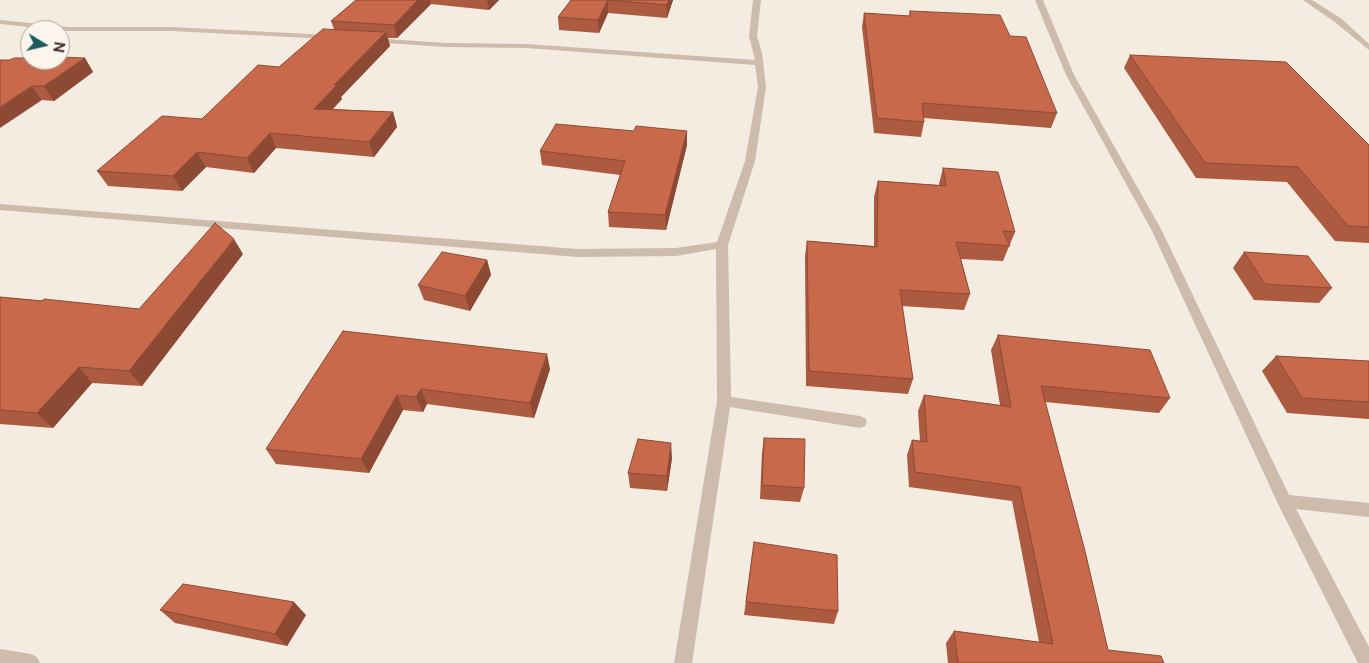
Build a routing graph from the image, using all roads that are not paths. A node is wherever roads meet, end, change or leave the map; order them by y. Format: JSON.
{"nodes":[{"id":1,"x":757,"y":0,"type":"edge"},
{"id":2,"x":1039,"y":0,"type":"edge"},
{"id":3,"x":1307,"y":0,"type":"edge"},
{"id":4,"x":0,"y":22,"type":"edge"},
{"id":5,"x":340,"y":38,"type":"edge"},
{"id":6,"x":358,"y":39,"type":"edge"},
{"id":7,"x":1369,"y":48,"type":"edge"},
{"id":8,"x":759,"y":63,"type":"junction"},
{"id":9,"x":0,"y":207,"type":"edge"},
{"id":10,"x":722,"y":245,"type":"junction"},
{"id":11,"x":724,"y":400,"type":"junction"},
{"id":12,"x":860,"y":422,"type":"dead end"},
{"id":13,"x":1284,"y":501,"type":"junction"},
{"id":14,"x":1369,"y":510,"type":"edge"},
{"id":15,"x":1,"y":659,"type":"edge"},
{"id":16,"x":30,"y":663,"type":"edge"},
{"id":17,"x":683,"y":663,"type":"edge"},
{"id":18,"x":1368,"y":663,"type":"edge"}],
"edges":[{"from":1,"to":8,"type":"street"},
{"from":2,"to":13,"type":"street"},
{"from":3,"to":7,"type":"street"},
{"from":4,"to":5,"type":"street"},
{"from":6,"to":8,"type":"street"},
{"from":8,"to":10,"type":"street"},
{"from":9,"to":10,"type":"street"},
{"from":10,"to":11,"type":"street"},
{"from":11,"to":12,"type":"street"},
{"from":11,"to":17,"type":"street"},
{"from":13,"to":14,"type":"street"},
{"from":13,"to":18,"type":"street"},
{"from":15,"to":16,"type":"street"}]}
